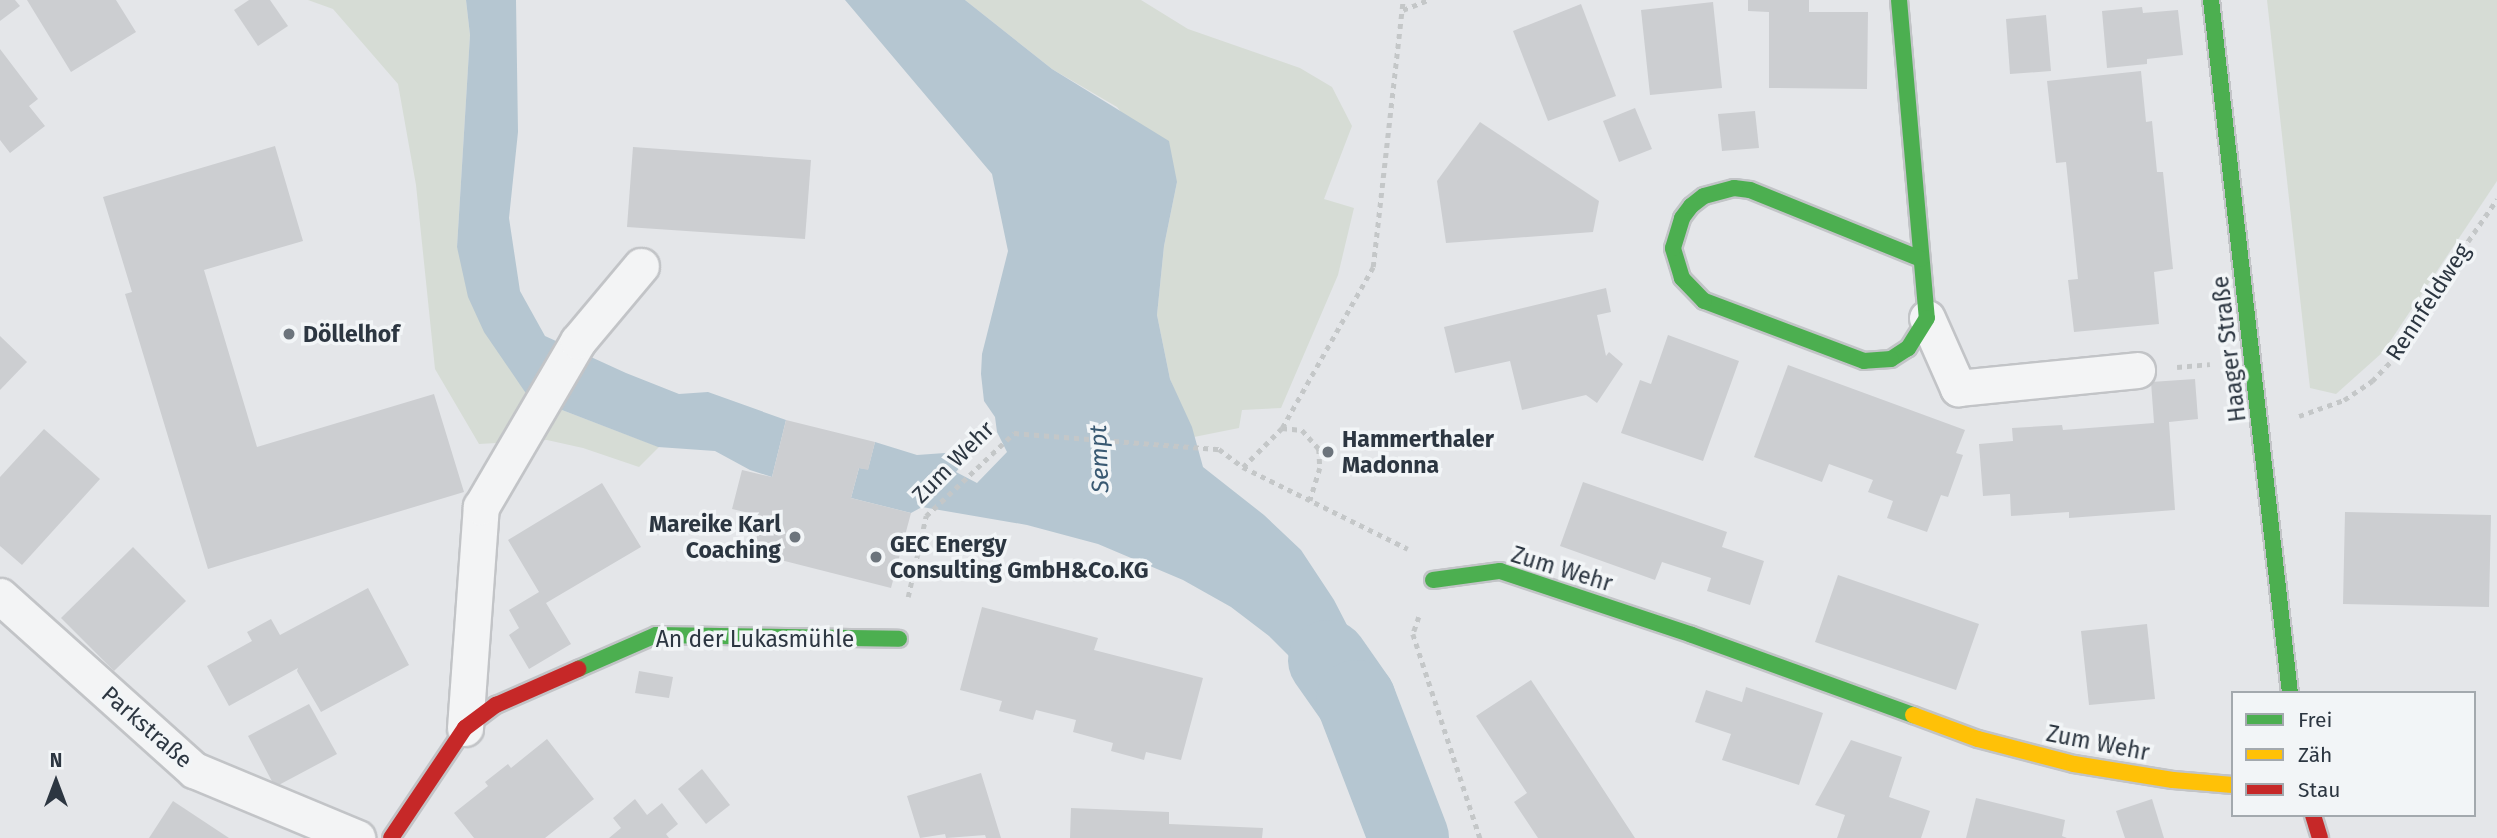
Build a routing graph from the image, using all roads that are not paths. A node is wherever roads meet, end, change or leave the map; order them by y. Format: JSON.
{"nodes":[{"id":1,"x":1899,"y":0,"type":"edge"},
{"id":2,"x":2211,"y":0,"type":"edge"},
{"id":3,"x":1921,"y":259,"type":"junction"},
{"id":4,"x":641,"y":266,"type":"dead end"},
{"id":5,"x":1927,"y":318,"type":"junction"},
{"id":6,"x":2137,"y":370,"type":"dead end"},
{"id":7,"x":1433,"y":580,"type":"road end"},
{"id":8,"x":0,"y":596,"type":"edge"},
{"id":9,"x":899,"y":639,"type":"road end"},
{"id":10,"x":2290,"y":691,"type":"edge"},
{"id":11,"x":465,"y":728,"type":"junction"},
{"id":12,"x":2231,"y":785,"type":"edge"},
{"id":13,"x":2314,"y":817,"type":"edge"},
{"id":14,"x":357,"y":838,"type":"edge"},
{"id":15,"x":391,"y":838,"type":"edge"},
{"id":16,"x":2320,"y":838,"type":"edge"}],
"edges":[{"from":1,"to":3,"type":"street"},
{"from":2,"to":10,"type":"street","name":"Haager Straße"},
{"from":3,"to":5,"type":"street"},
{"from":3,"to":5,"type":"street"},
{"from":4,"to":11,"type":"street","name":"An der Lukasmühle"},
{"from":5,"to":6,"type":"street"},
{"from":7,"to":12,"type":"street","name":"Zum Wehr"},
{"from":8,"to":14,"type":"street","name":"Parkstraße"},
{"from":9,"to":11,"type":"street","name":"An der Lukasmühle"},
{"from":11,"to":15,"type":"street","name":"An der Lukasmühle"},
{"from":13,"to":16,"type":"street"}]}
